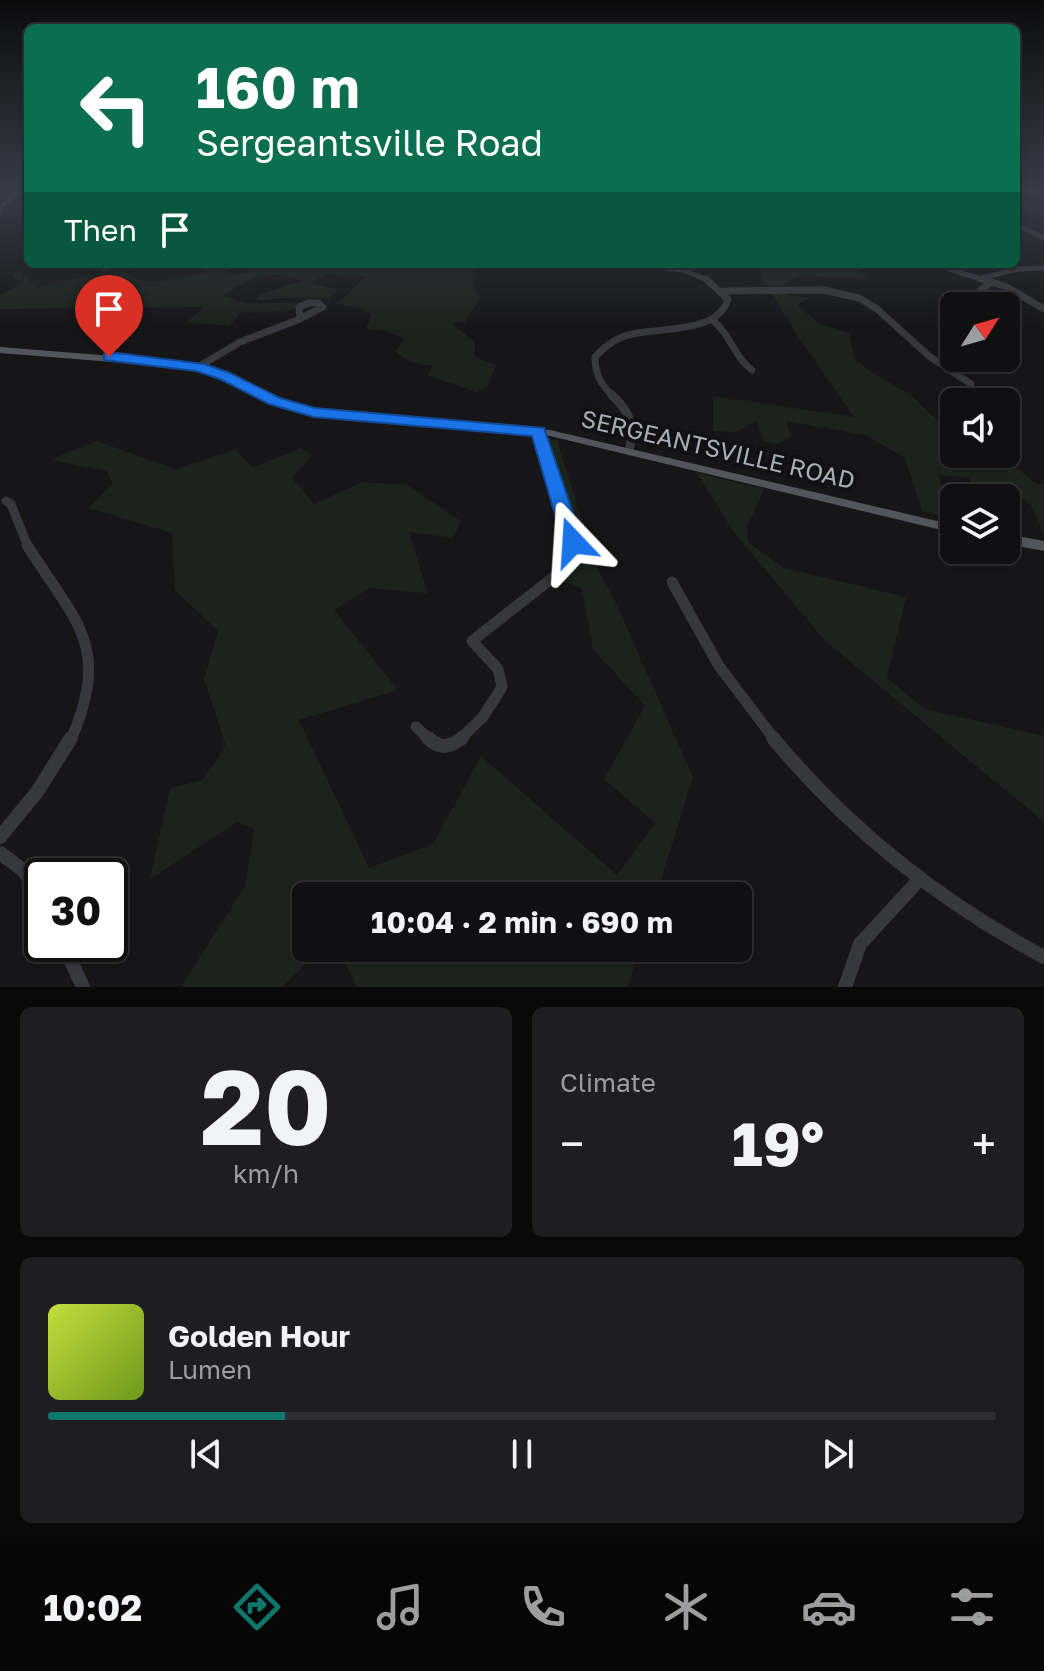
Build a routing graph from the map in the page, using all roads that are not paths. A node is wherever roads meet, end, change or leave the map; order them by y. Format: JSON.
{"nodes":[{"id":1,"x":109,"y":268,"type":"edge"},
{"id":2,"x":660,"y":268,"type":"edge"},
{"id":3,"x":947,"y":268,"type":"edge"},
{"id":4,"x":1044,"y":268,"type":"edge"},
{"id":5,"x":104,"y":269,"type":"dead end"},
{"id":6,"x":981,"y":278,"type":"junction"},
{"id":7,"x":992,"y":282,"type":"junction"},
{"id":8,"x":723,"y":291,"type":"junction"},
{"id":9,"x":978,"y":292,"type":"edge"},
{"id":10,"x":1044,"y":309,"type":"edge"},
{"id":11,"x":300,"y":319,"type":"dead end"},
{"id":12,"x":712,"y":320,"type":"junction"},
{"id":13,"x":0,"y":350,"type":"edge"},
{"id":14,"x":198,"y":367,"type":"junction"},
{"id":15,"x":752,"y":370,"type":"dead end"},
{"id":16,"x":971,"y":384,"type":"dead end"},
{"id":17,"x":539,"y":432,"type":"junction"},
{"id":18,"x":629,"y":451,"type":"junction"},
{"id":19,"x":6,"y":501,"type":"dead end"},
{"id":20,"x":940,"y":526,"type":"edge"},
{"id":21,"x":1020,"y":542,"type":"edge"},
{"id":22,"x":1044,"y":546,"type":"edge"},
{"id":23,"x":672,"y":582,"type":"dead end"},
{"id":24,"x":416,"y":727,"type":"dead end"},
{"id":25,"x":0,"y":837,"type":"edge"},
{"id":26,"x":0,"y":853,"type":"edge"},
{"id":27,"x":24,"y":871,"type":"edge"},
{"id":28,"x":917,"y":882,"type":"junction"},
{"id":29,"x":1044,"y":957,"type":"edge"},
{"id":30,"x":71,"y":962,"type":"edge"},
{"id":31,"x":83,"y":987,"type":"edge"},
{"id":32,"x":845,"y":987,"type":"edge"}],
"edges":[{"from":1,"to":5,"type":"street"},
{"from":2,"to":8,"type":"street"},
{"from":3,"to":6,"type":"street"},
{"from":4,"to":6,"type":"street"},
{"from":6,"to":7,"type":"street"},
{"from":7,"to":9,"type":"street"},
{"from":7,"to":10,"type":"street"},
{"from":8,"to":12,"type":"street"},
{"from":8,"to":16,"type":"street"},
{"from":11,"to":14,"type":"street"},
{"from":12,"to":15,"type":"street"},
{"from":12,"to":18,"type":"street"},
{"from":13,"to":14,"type":"main road","name":"SERGEANTSVILLE ROAD"},
{"from":14,"to":17,"type":"main road","name":"SERGEANTSVILLE ROAD"},
{"from":17,"to":18,"type":"main road","name":"SERGEANTSVILLE ROAD"},
{"from":17,"to":24,"type":"street"},
{"from":18,"to":20,"type":"main road","name":"SERGEANTSVILLE ROAD"},
{"from":19,"to":25,"type":"street"},
{"from":21,"to":22,"type":"main road"},
{"from":23,"to":28,"type":"street"},
{"from":26,"to":27,"type":"street"},
{"from":28,"to":29,"type":"street"},
{"from":28,"to":32,"type":"street"},
{"from":30,"to":31,"type":"street"}]}
